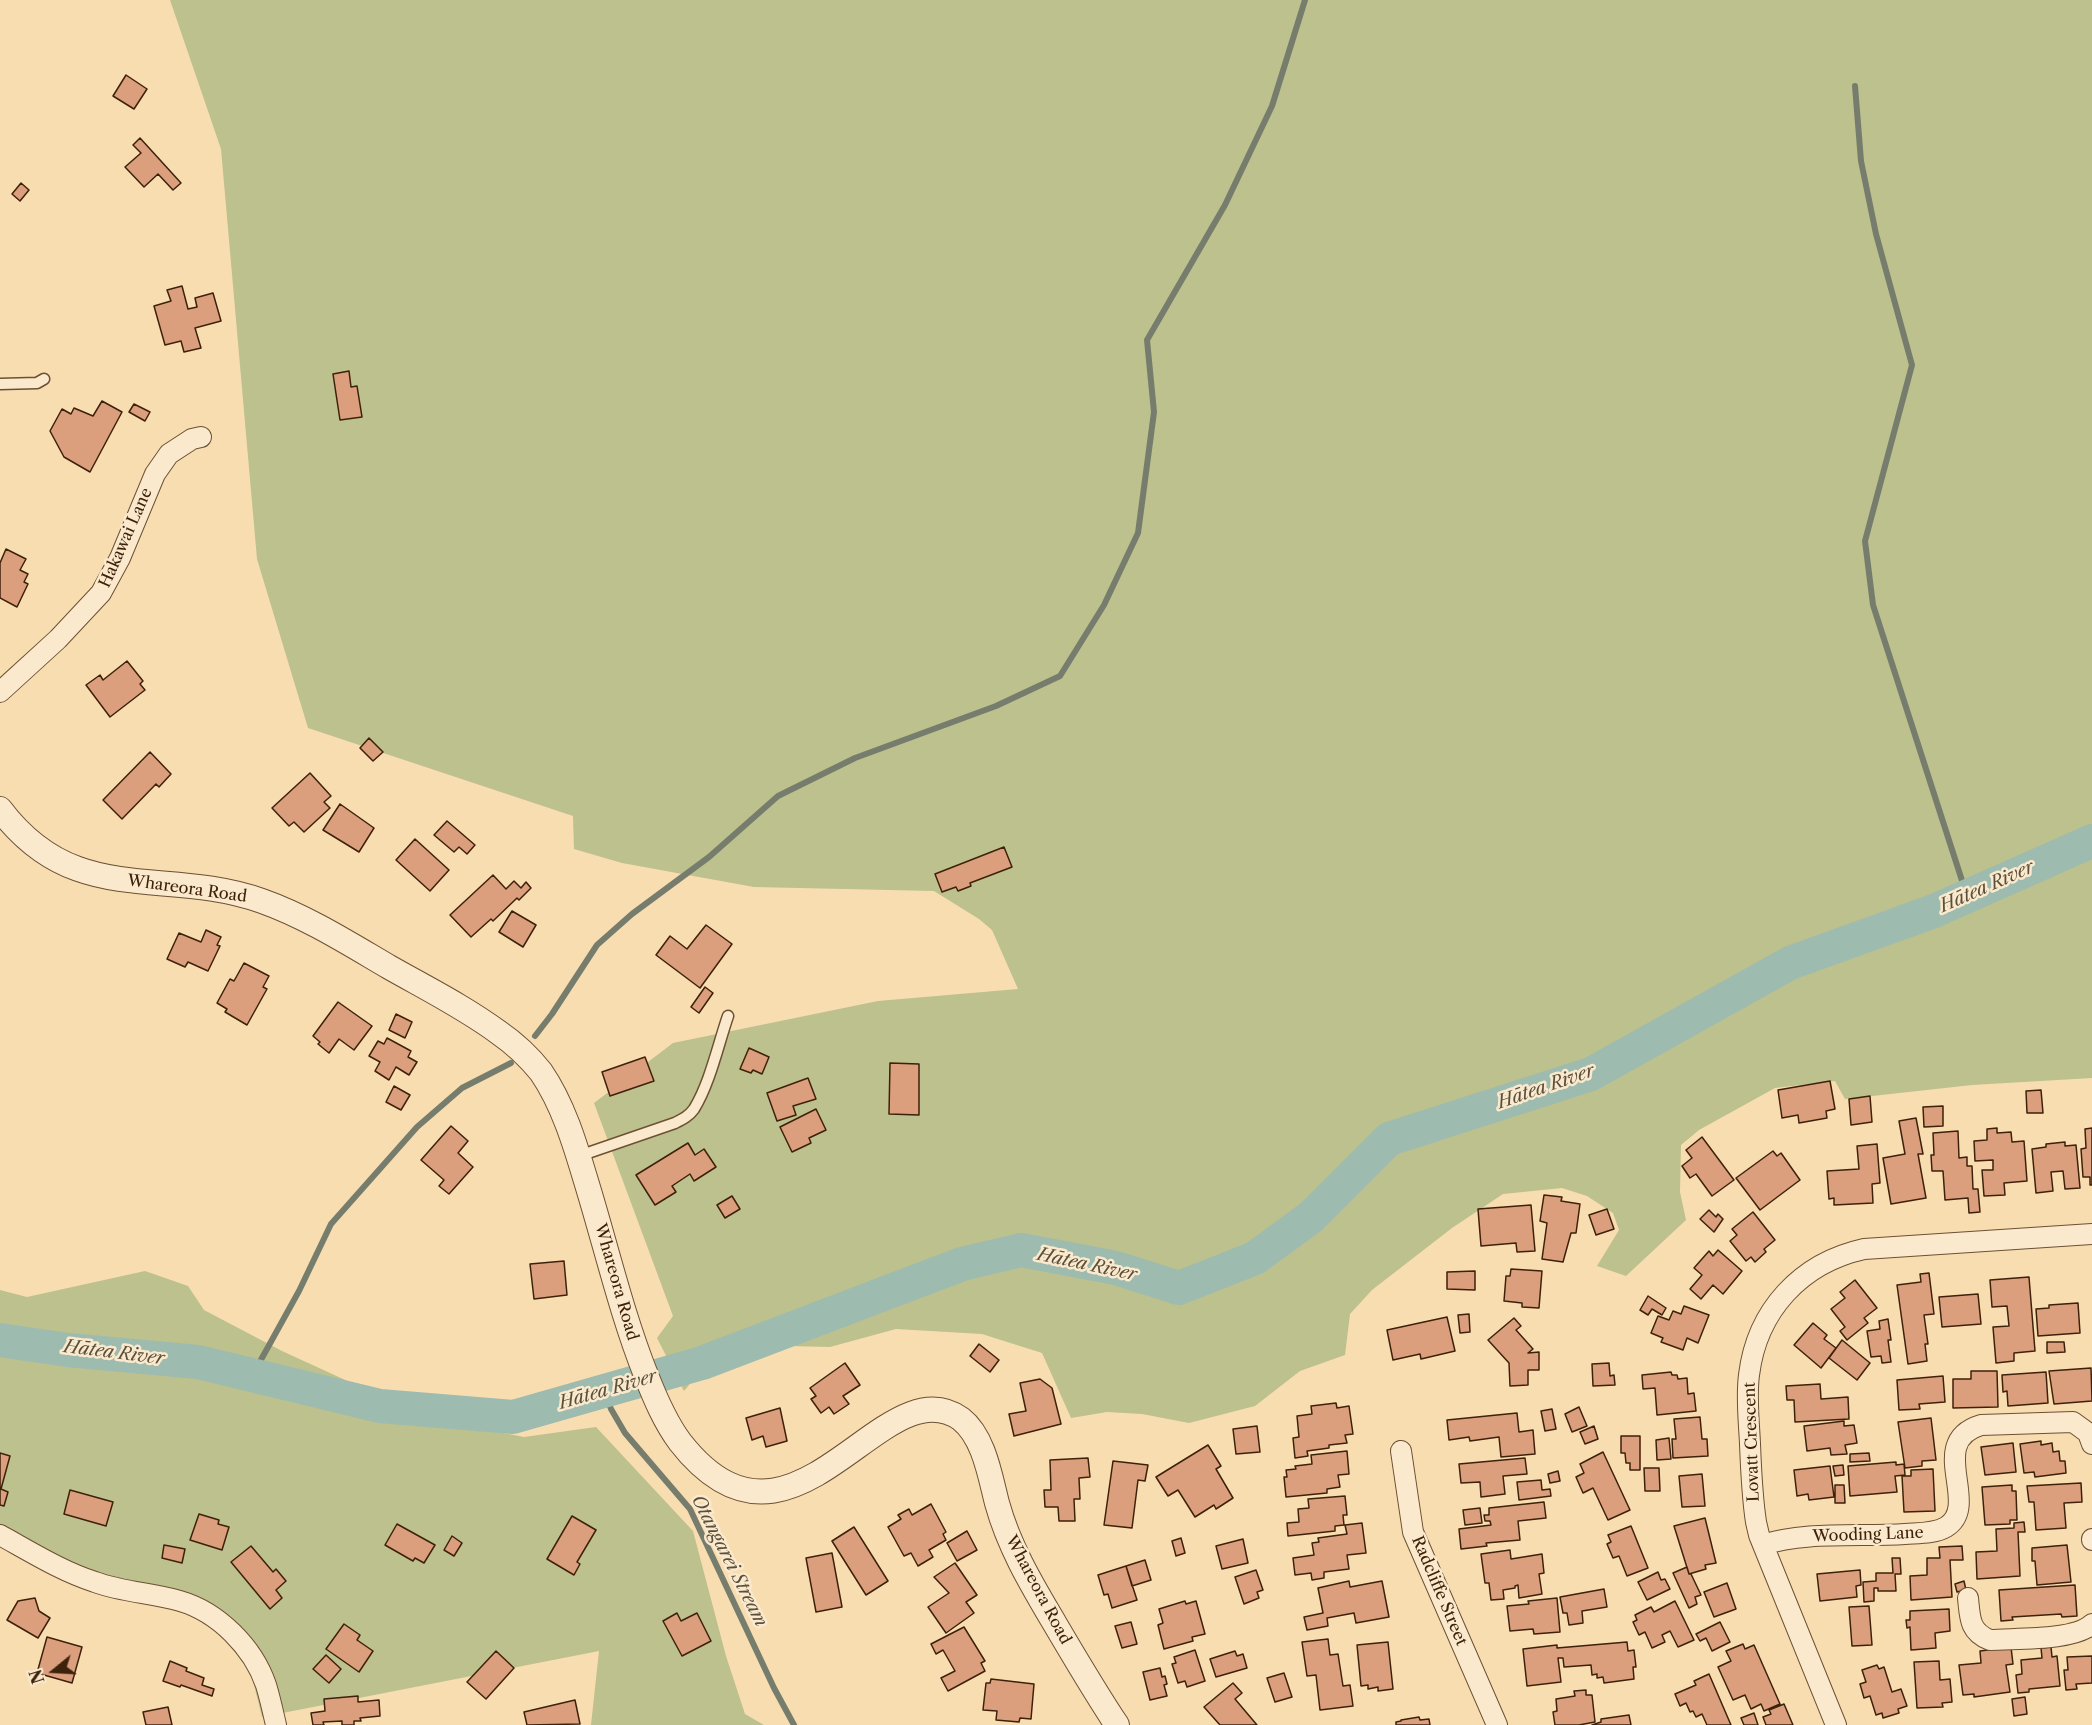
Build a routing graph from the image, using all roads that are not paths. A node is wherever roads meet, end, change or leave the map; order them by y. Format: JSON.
{"nodes":[{"id":1,"x":44,"y":379,"type":"dead end"},
{"id":2,"x":0,"y":384,"type":"edge"},
{"id":3,"x":201,"y":437,"type":"dead end"},
{"id":4,"x":0,"y":692,"type":"edge"},
{"id":5,"x":0,"y":809,"type":"edge"},
{"id":6,"x":728,"y":1016,"type":"dead end"},
{"id":7,"x":579,"y":1156,"type":"junction"},
{"id":8,"x":2092,"y":1234,"type":"edge"},
{"id":9,"x":2092,"y":1444,"type":"edge"},
{"id":10,"x":1401,"y":1451,"type":"dead end"},
{"id":11,"x":0,"y":1535,"type":"edge"},
{"id":12,"x":1763,"y":1545,"type":"junction"},
{"id":13,"x":1968,"y":1598,"type":"dead end"},
{"id":14,"x":2092,"y":1624,"type":"edge"},
{"id":15,"x":276,"y":1725,"type":"edge"},
{"id":16,"x":1117,"y":1725,"type":"edge"},
{"id":17,"x":1497,"y":1725,"type":"edge"},
{"id":18,"x":1836,"y":1725,"type":"edge"}],
"edges":[{"from":1,"to":2,"type":"lane"},
{"from":3,"to":4,"type":"street","name":"Hakawai Lane"},
{"from":5,"to":7,"type":"street","name":"Whareora Road"},
{"from":6,"to":7,"type":"lane"},
{"from":7,"to":16,"type":"street","name":"Whareora Road"},
{"from":8,"to":12,"type":"street","name":"Lovatt Crescent"},
{"from":9,"to":12,"type":"street","name":"Wooding Lane"},
{"from":10,"to":17,"type":"street","name":"Radcliffe Street"},
{"from":11,"to":15,"type":"street"},
{"from":12,"to":18,"type":"street","name":"Lovatt Crescent"},
{"from":13,"to":14,"type":"street"}]}
